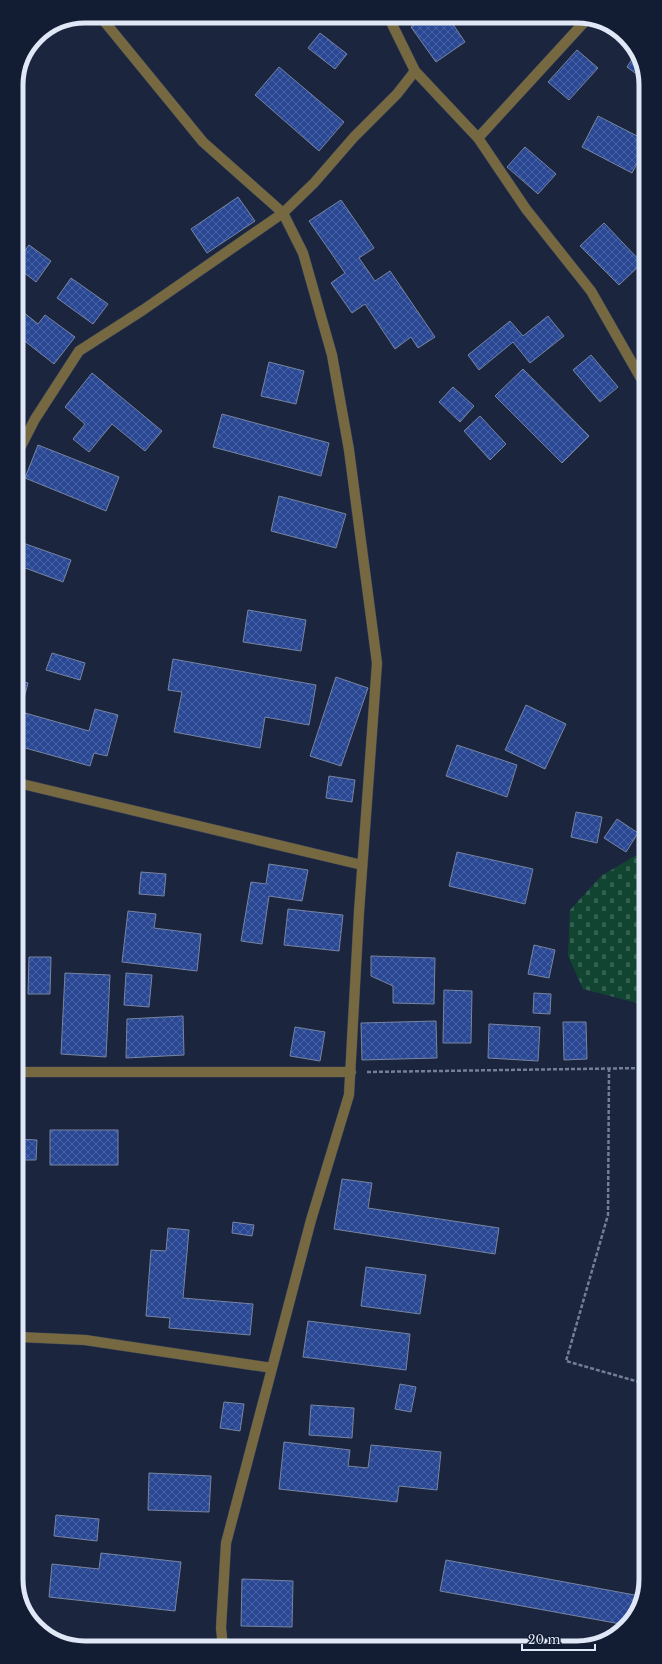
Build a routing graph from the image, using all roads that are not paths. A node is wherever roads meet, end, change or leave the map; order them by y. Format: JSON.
{"nodes":[{"id":1,"x":106,"y":23,"type":"edge"},
{"id":2,"x":392,"y":23,"type":"edge"},
{"id":3,"x":583,"y":23,"type":"edge"},
{"id":4,"x":415,"y":71,"type":"junction"},
{"id":5,"x":478,"y":138,"type":"junction"},
{"id":6,"x":283,"y":213,"type":"junction"},
{"id":7,"x":639,"y":375,"type":"edge"},
{"id":8,"x":23,"y":442,"type":"edge"},
{"id":9,"x":23,"y":784,"type":"edge"},
{"id":10,"x":362,"y":865,"type":"junction"},
{"id":11,"x":23,"y":1072,"type":"edge"},
{"id":12,"x":351,"y":1072,"type":"junction"},
{"id":13,"x":23,"y":1337,"type":"edge"},
{"id":14,"x":272,"y":1368,"type":"junction"},
{"id":15,"x":222,"y":1641,"type":"edge"}],
"edges":[{"from":1,"to":6,"type":"street"},
{"from":2,"to":4,"type":"street"},
{"from":3,"to":5,"type":"street"},
{"from":4,"to":5,"type":"street"},
{"from":4,"to":6,"type":"street"},
{"from":5,"to":7,"type":"street"},
{"from":6,"to":8,"type":"street"},
{"from":6,"to":10,"type":"street"},
{"from":9,"to":10,"type":"street"},
{"from":10,"to":12,"type":"street"},
{"from":11,"to":12,"type":"street"},
{"from":12,"to":14,"type":"street"},
{"from":13,"to":14,"type":"street"},
{"from":14,"to":15,"type":"street"}]}
